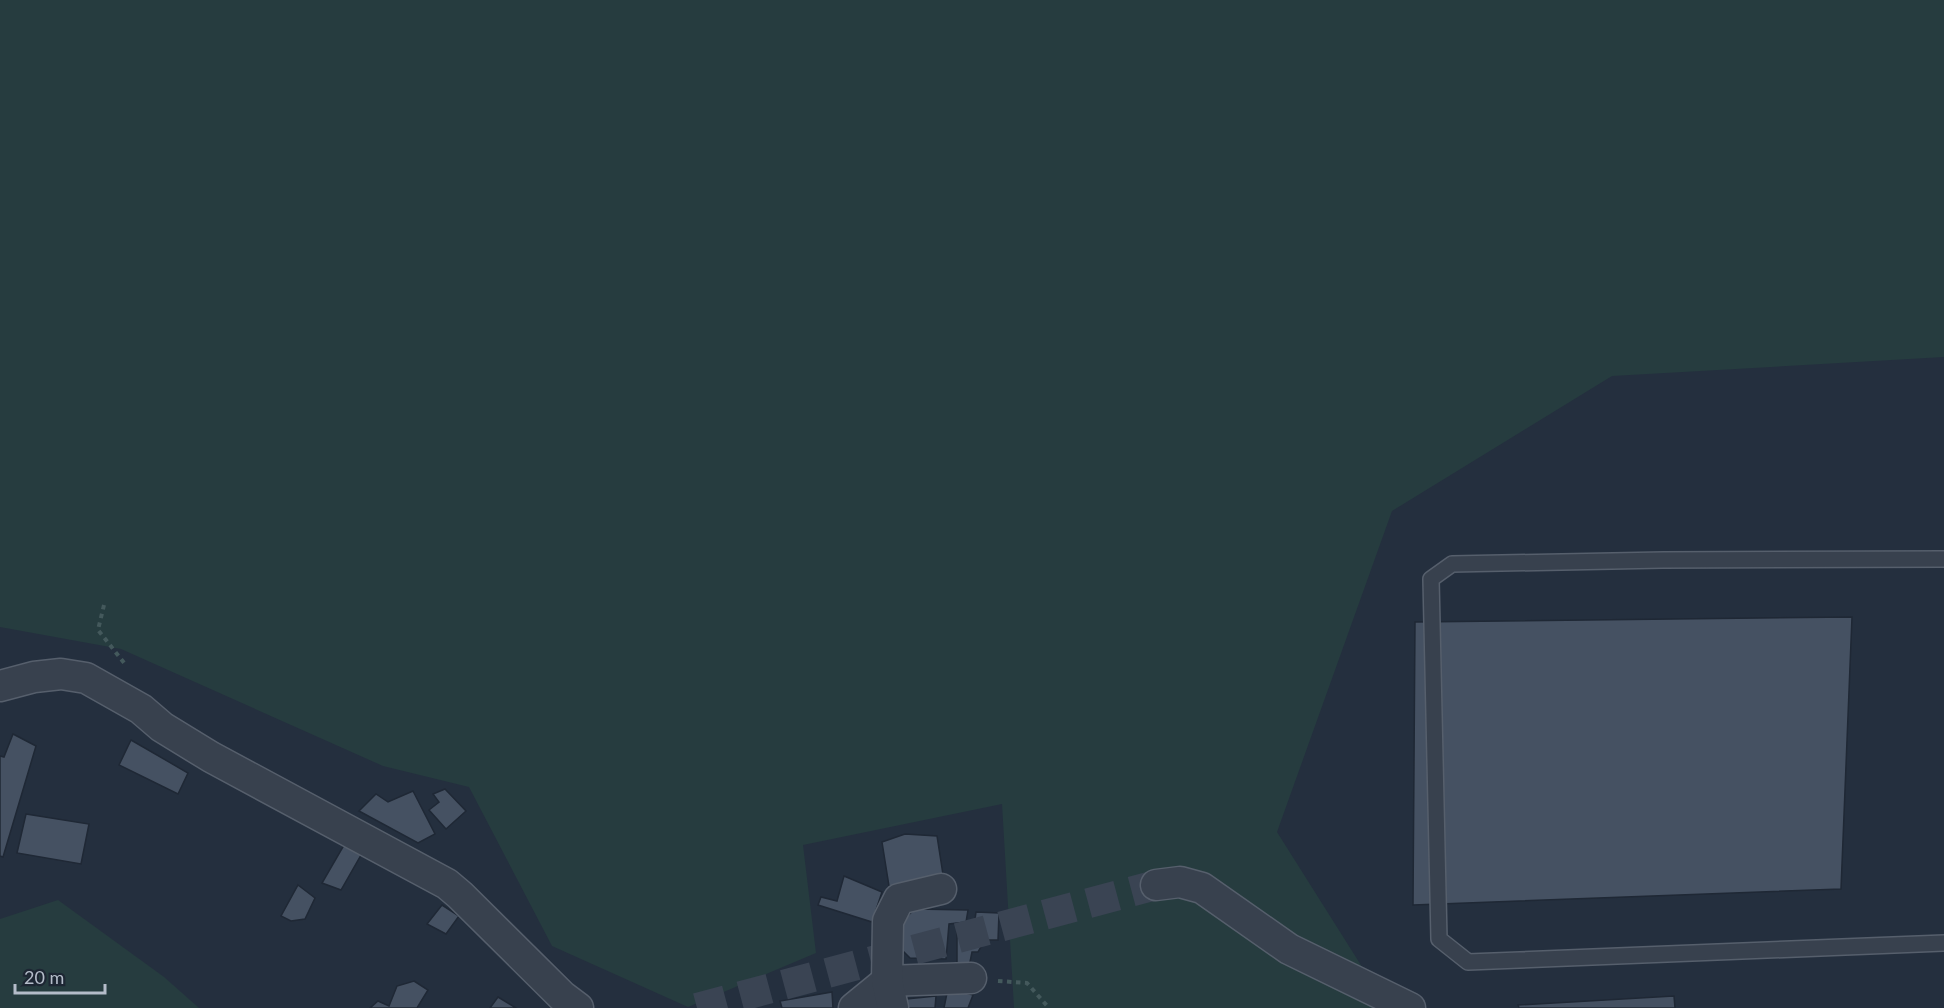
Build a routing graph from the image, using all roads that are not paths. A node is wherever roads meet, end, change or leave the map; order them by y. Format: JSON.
{"nodes":[{"id":1,"x":1944,"y":559,"type":"edge"},
{"id":2,"x":0,"y":686,"type":"edge"},
{"id":3,"x":1156,"y":885,"type":"tunnel mouth"},
{"id":4,"x":941,"y":890,"type":"dead end"},
{"id":5,"x":1944,"y":943,"type":"edge"},
{"id":6,"x":971,"y":978,"type":"road end"},
{"id":7,"x":890,"y":995,"type":"edge"},
{"id":8,"x":564,"y":1004,"type":"edge"},
{"id":9,"x":854,"y":1008,"type":"edge"},
{"id":10,"x":1410,"y":1008,"type":"edge"}],
"edges":[{"from":1,"to":5,"type":"lane"},
{"from":2,"to":8,"type":"street"},
{"from":3,"to":10,"type":"street"},
{"from":4,"to":7,"type":"street"},
{"from":6,"to":7,"type":"street"},
{"from":7,"to":9,"type":"street"}]}
